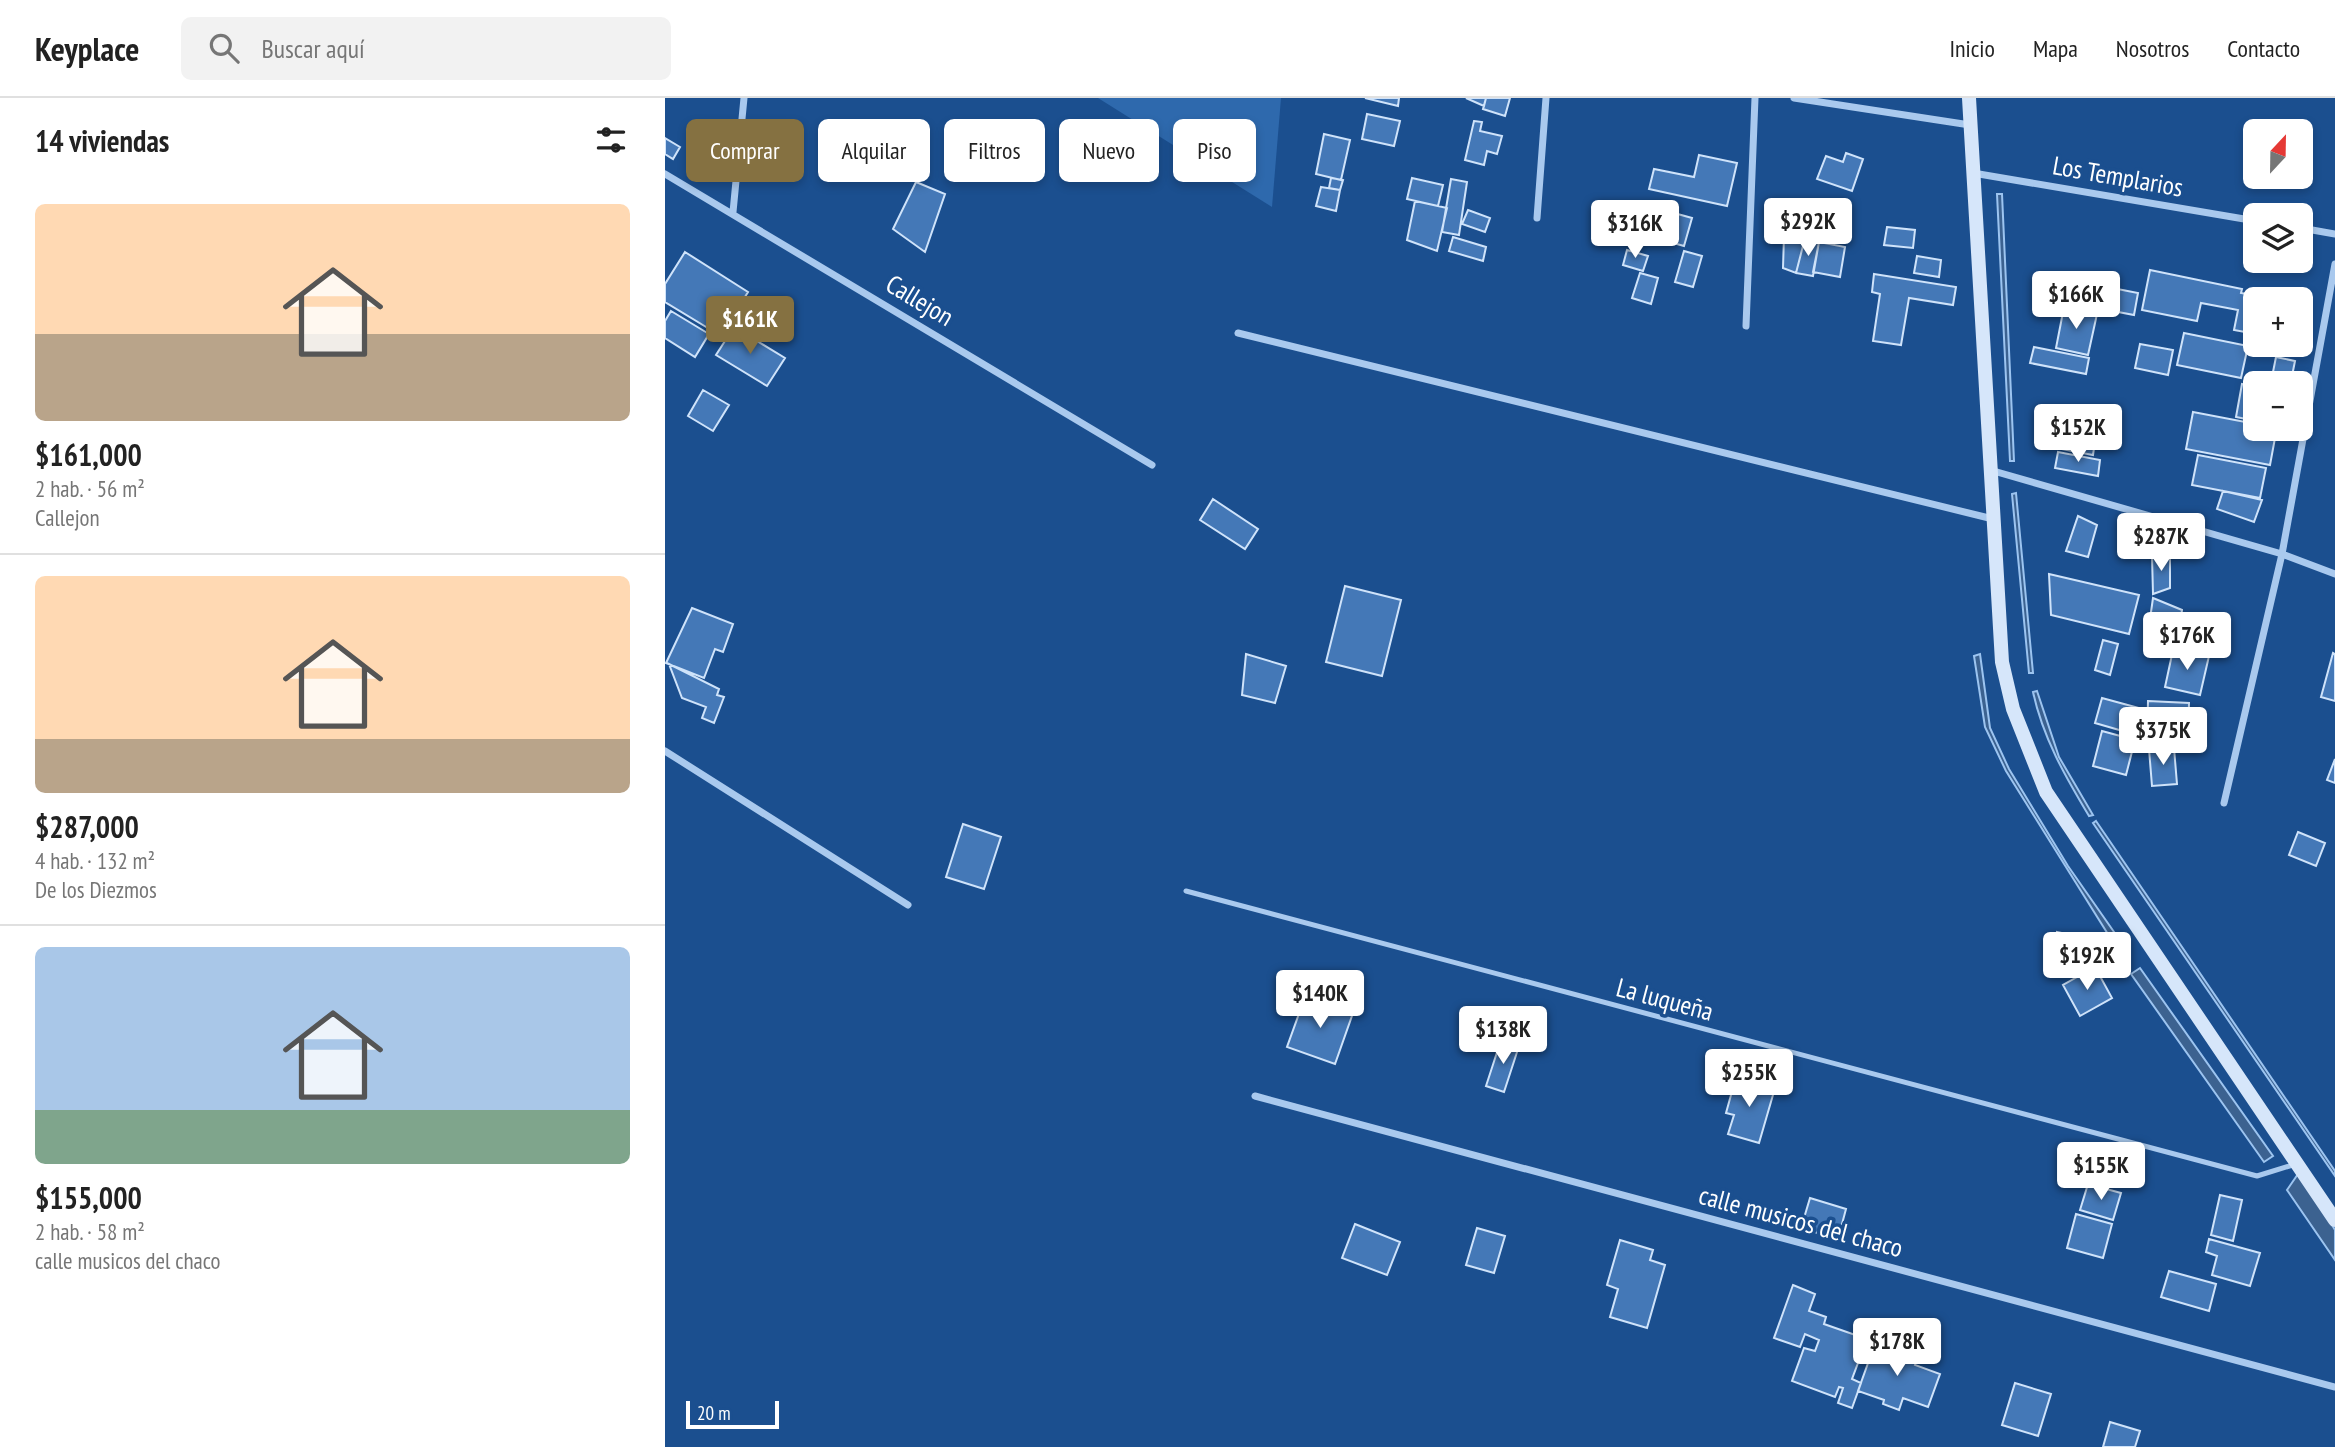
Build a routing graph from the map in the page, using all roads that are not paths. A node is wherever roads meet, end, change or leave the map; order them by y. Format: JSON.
{"nodes":[{"id":1,"x":744,"y":98,"type":"edge"},
{"id":2,"x":1546,"y":98,"type":"edge"},
{"id":3,"x":1755,"y":98,"type":"edge"},
{"id":4,"x":1794,"y":98,"type":"edge"},
{"id":5,"x":1969,"y":98,"type":"edge"},
{"id":6,"x":1971,"y":125,"type":"junction"},
{"id":7,"x":1973,"y":173,"type":"junction"},
{"id":8,"x":666,"y":177,"type":"edge"},
{"id":9,"x":733,"y":212,"type":"junction"},
{"id":10,"x":1537,"y":218,"type":"dead end"},
{"id":11,"x":2243,"y":219,"type":"edge"},
{"id":12,"x":2313,"y":231,"type":"edge"},
{"id":13,"x":2335,"y":234,"type":"edge"},
{"id":14,"x":2335,"y":264,"type":"edge"},
{"id":15,"x":1746,"y":326,"type":"dead end"},
{"id":16,"x":1238,"y":333,"type":"dead end"},
{"id":17,"x":1151,"y":465,"type":"dead end"},
{"id":18,"x":1989,"y":470,"type":"junction"},
{"id":19,"x":1993,"y":519,"type":"junction"},
{"id":20,"x":2282,"y":554,"type":"junction"},
{"id":21,"x":2335,"y":575,"type":"edge"},
{"id":22,"x":665,"y":751,"type":"edge"},
{"id":23,"x":2224,"y":803,"type":"dead end"},
{"id":24,"x":1186,"y":891,"type":"dead end"},
{"id":25,"x":908,"y":905,"type":"dead end"},
{"id":26,"x":1255,"y":1096,"type":"dead end"},
{"id":27,"x":2296,"y":1164,"type":"junction"},
{"id":28,"x":2335,"y":1220,"type":"edge"},
{"id":29,"x":2335,"y":1387,"type":"edge"}],
"edges":[{"from":1,"to":9,"type":"street"},
{"from":2,"to":10,"type":"street"},
{"from":3,"to":15,"type":"street"},
{"from":4,"to":6,"type":"street"},
{"from":5,"to":6,"type":"street"},
{"from":6,"to":7,"type":"street"},
{"from":7,"to":11,"type":"street","name":"Los Templarios"},
{"from":7,"to":18,"type":"street"},
{"from":8,"to":9,"type":"street","name":"Callejon"},
{"from":9,"to":17,"type":"street","name":"Callejon"},
{"from":12,"to":13,"type":"street"},
{"from":14,"to":20,"type":"street"},
{"from":16,"to":19,"type":"street"},
{"from":18,"to":19,"type":"street"},
{"from":18,"to":20,"type":"street"},
{"from":19,"to":27,"type":"street"},
{"from":20,"to":21,"type":"street"},
{"from":20,"to":23,"type":"street"},
{"from":22,"to":25,"type":"street"},
{"from":24,"to":27,"type":"lane","name":"La luqueña"},
{"from":26,"to":29,"type":"street","name":"calle musicos del chaco"},
{"from":27,"to":28,"type":"street"}]}
